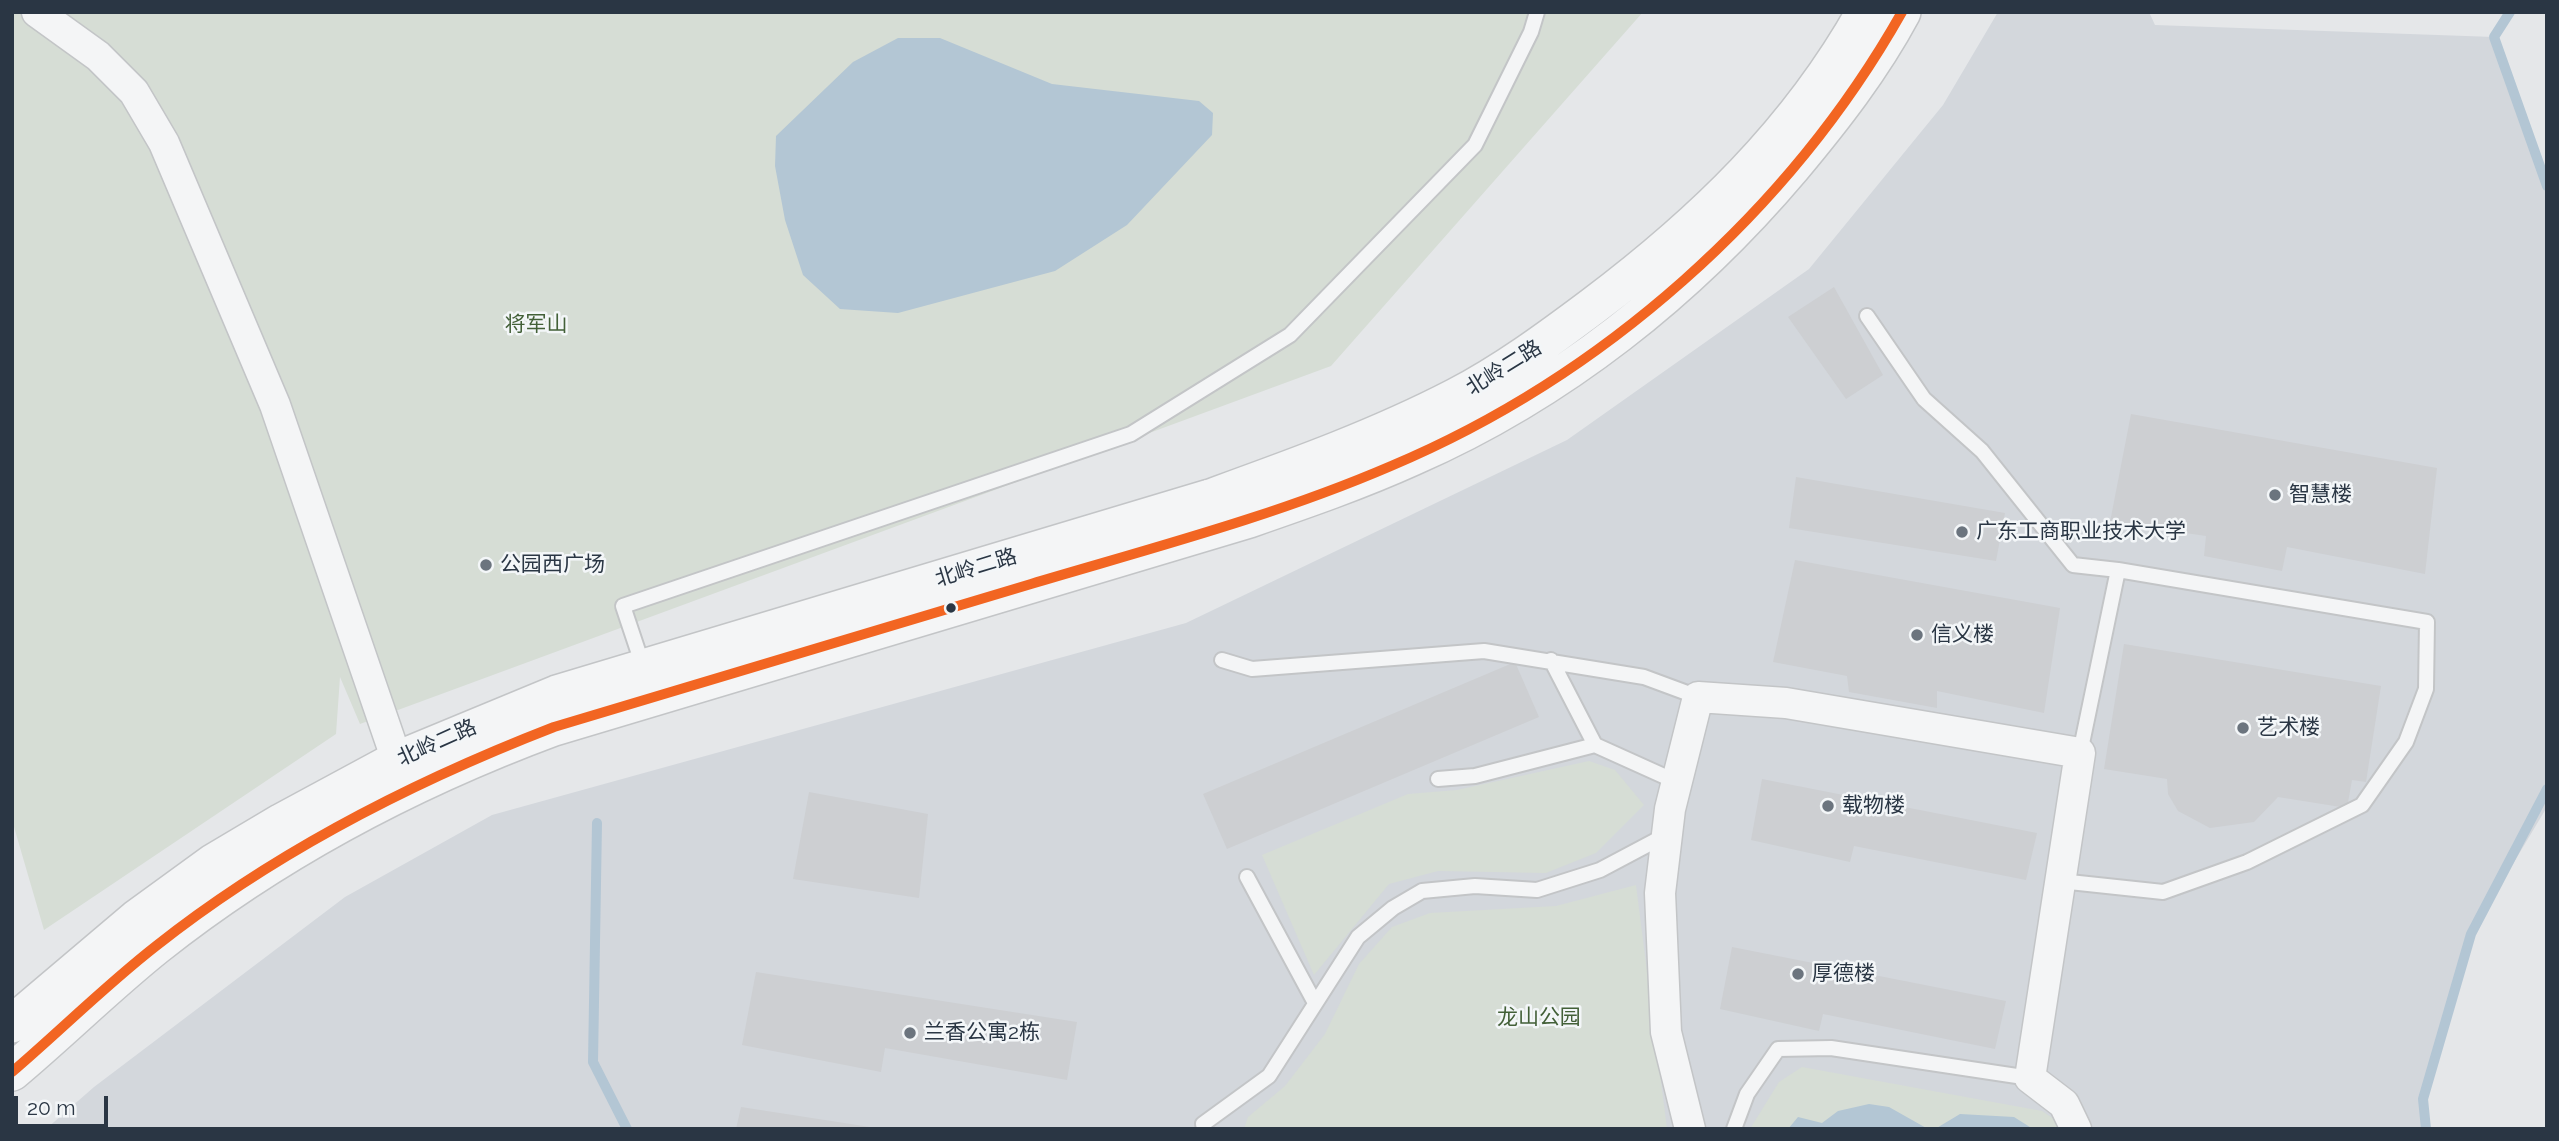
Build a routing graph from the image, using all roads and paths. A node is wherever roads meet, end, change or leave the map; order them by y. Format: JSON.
{"nodes":[{"id":1,"x":37,"y":12,"type":"edge"},
{"id":2,"x":1536,"y":12,"type":"edge"},
{"id":3,"x":1865,"y":12,"type":"edge"},
{"id":4,"x":1902,"y":12,"type":"edge"},
{"id":5,"x":1867,"y":316,"type":"dead end"},
{"id":6,"x":2118,"y":570,"type":"junction"},
{"id":7,"x":1222,"y":660,"type":"dead end"},
{"id":8,"x":1550,"y":660,"type":"junction"},
{"id":9,"x":648,"y":682,"type":"junction"},
{"id":10,"x":1698,"y":697,"type":"junction"},
{"id":11,"x":1595,"y":745,"type":"junction"},
{"id":12,"x":2080,"y":753,"type":"junction"},
{"id":13,"x":401,"y":774,"type":"junction"},
{"id":14,"x":1438,"y":779,"type":"dead end"},
{"id":15,"x":1676,"y":782,"type":"junction"},
{"id":16,"x":1667,"y":834,"type":"junction"},
{"id":17,"x":1247,"y":877,"type":"dead end"},
{"id":18,"x":2060,"y":881,"type":"junction"},
{"id":19,"x":1315,"y":1003,"type":"junction"},
{"id":20,"x":12,"y":1024,"type":"edge"},
{"id":21,"x":12,"y":1072,"type":"edge"},
{"id":22,"x":2030,"y":1078,"type":"junction"},
{"id":23,"x":1204,"y":1129,"type":"edge"},
{"id":24,"x":1690,"y":1129,"type":"edge"},
{"id":25,"x":1734,"y":1129,"type":"edge"},
{"id":26,"x":2076,"y":1129,"type":"edge"}],
"edges":[{"from":1,"to":13,"type":"street"},
{"from":2,"to":9,"type":"lane"},
{"from":3,"to":9,"type":"street","name":"北岭二路"},
{"from":4,"to":9,"type":"street","name":"北岭二路"},
{"from":5,"to":6,"type":"lane"},
{"from":6,"to":12,"type":"lane"},
{"from":6,"to":18,"type":"lane"},
{"from":7,"to":8,"type":"lane"},
{"from":8,"to":10,"type":"lane"},
{"from":8,"to":11,"type":"lane"},
{"from":9,"to":13,"type":"street","name":"北岭二路"},
{"from":10,"to":12,"type":"street"},
{"from":10,"to":15,"type":"street"},
{"from":11,"to":14,"type":"lane"},
{"from":11,"to":15,"type":"lane"},
{"from":12,"to":18,"type":"street"},
{"from":13,"to":20,"type":"street","name":"北岭二路"},
{"from":13,"to":21,"type":"street","name":"北岭二路"},
{"from":15,"to":16,"type":"street"},
{"from":16,"to":19,"type":"lane"},
{"from":16,"to":24,"type":"street"},
{"from":17,"to":19,"type":"lane"},
{"from":18,"to":22,"type":"street"},
{"from":19,"to":23,"type":"lane"},
{"from":22,"to":25,"type":"lane"},
{"from":22,"to":26,"type":"street"}]}
